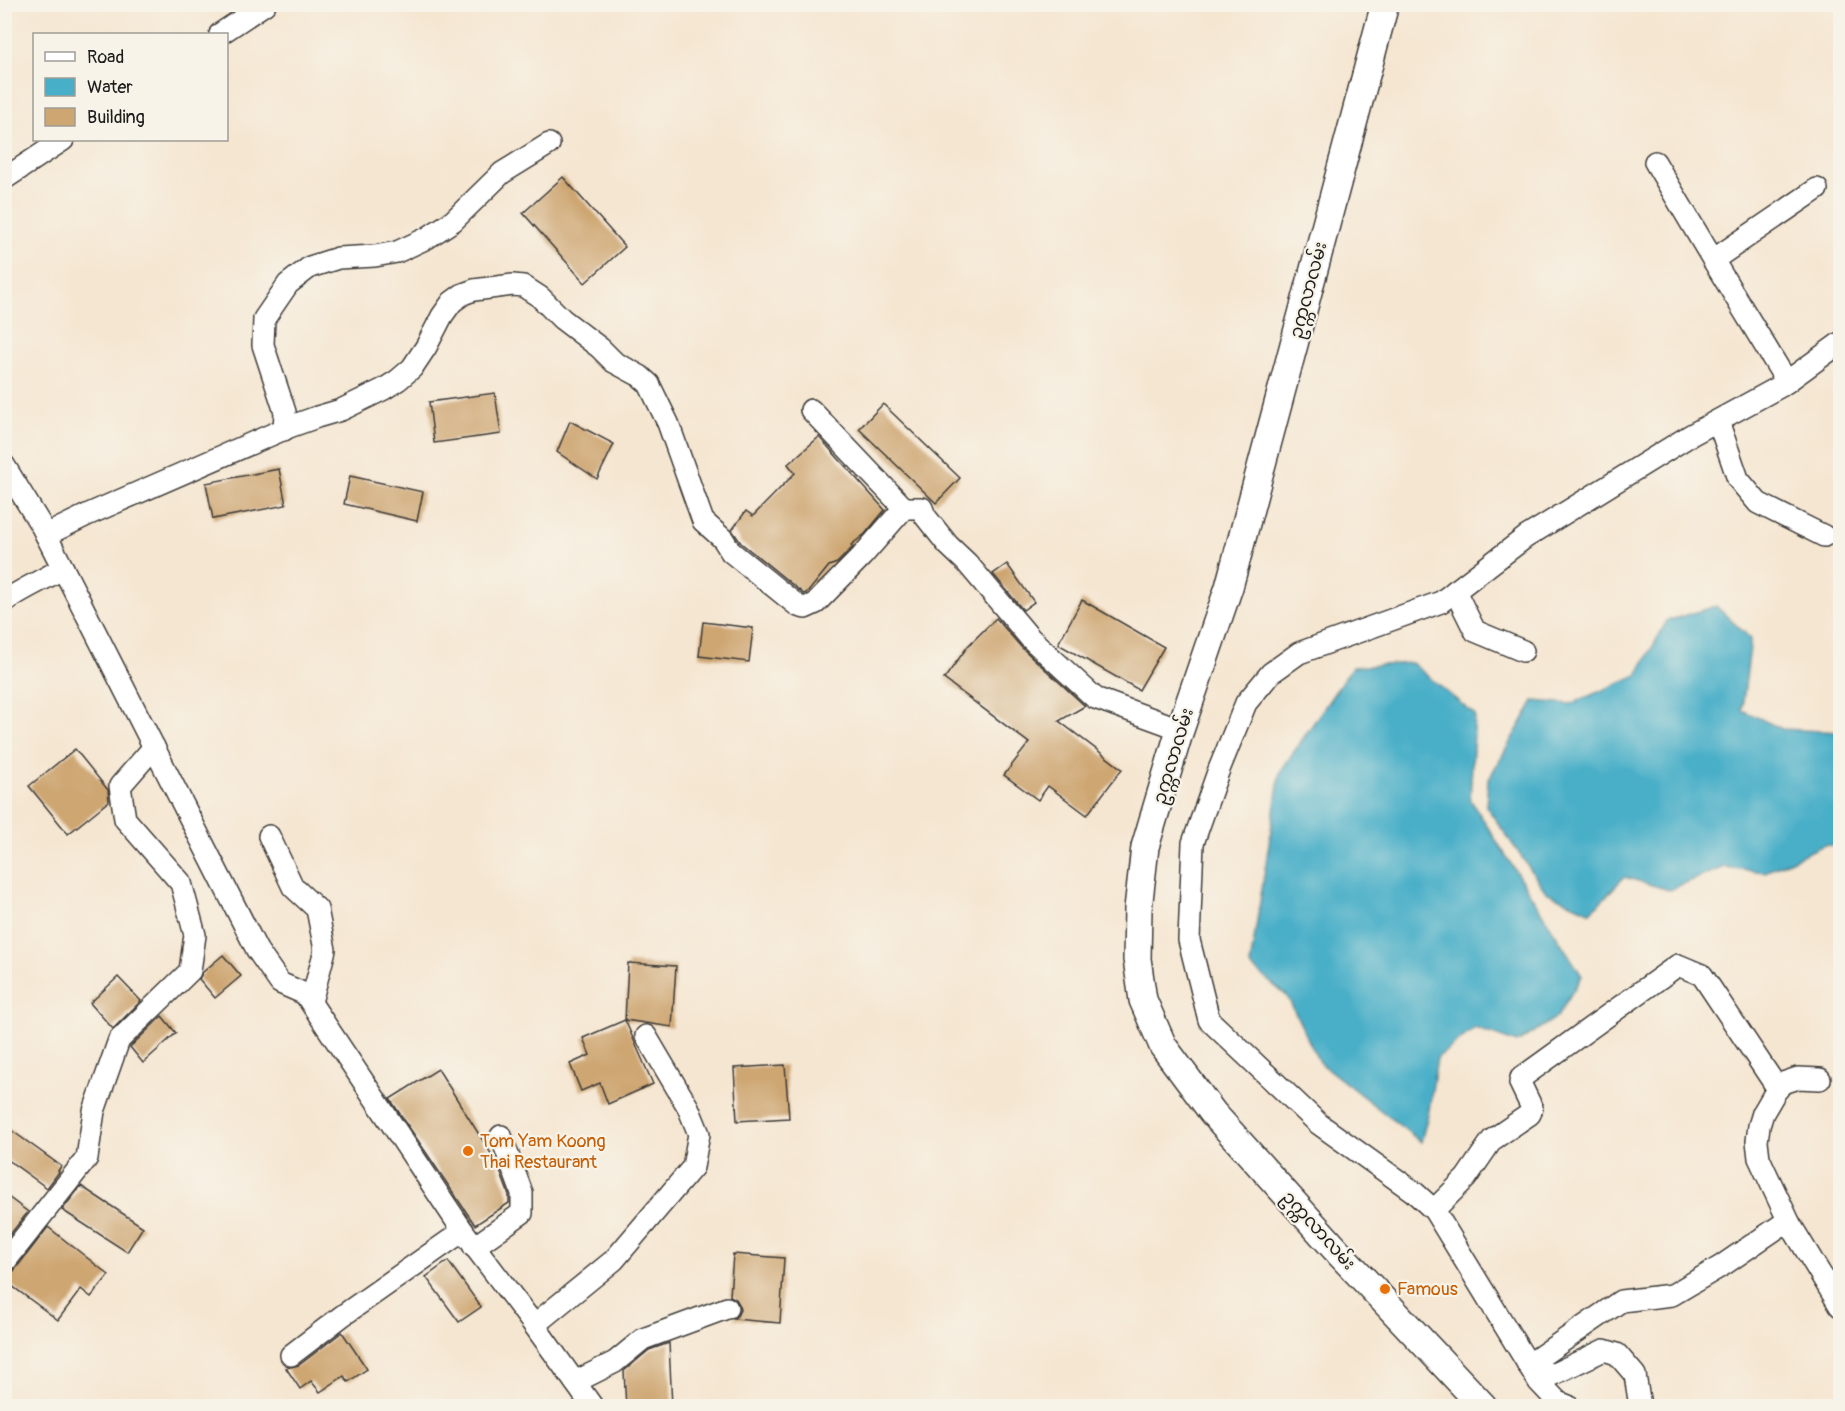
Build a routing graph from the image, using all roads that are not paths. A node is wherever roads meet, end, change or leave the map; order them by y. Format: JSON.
{"nodes":[{"id":1,"x":265,"y":4,"type":"edge"},
{"id":2,"x":1385,"y":4,"type":"edge"},
{"id":3,"x":222,"y":33,"type":"edge"},
{"id":4,"x":61,"y":141,"type":"edge"},
{"id":5,"x":549,"y":144,"type":"dead end"},
{"id":6,"x":1655,"y":162,"type":"dead end"},
{"id":7,"x":4,"y":179,"type":"edge"},
{"id":8,"x":1817,"y":189,"type":"dead end"},
{"id":9,"x":1713,"y":260,"type":"junction"},
{"id":10,"x":1840,"y":343,"type":"edge"},
{"id":11,"x":1787,"y":382,"type":"junction"},
{"id":12,"x":811,"y":410,"type":"dead end"},
{"id":13,"x":1718,"y":421,"type":"junction"},
{"id":14,"x":284,"y":430,"type":"junction"},
{"id":15,"x":5,"y":466,"type":"edge"},
{"id":16,"x":904,"y":508,"type":"junction"},
{"id":17,"x":46,"y":535,"type":"junction"},
{"id":18,"x":1824,"y":536,"type":"dead end"},
{"id":19,"x":63,"y":568,"type":"junction"},
{"id":20,"x":1455,"y":591,"type":"junction"},
{"id":21,"x":4,"y":602,"type":"edge"},
{"id":22,"x":1523,"y":651,"type":"dead end"},
{"id":23,"x":1180,"y":729,"type":"junction"},
{"id":24,"x":154,"y":747,"type":"junction"},
{"id":25,"x":269,"y":836,"type":"dead end"},
{"id":26,"x":311,"y":1002,"type":"junction"},
{"id":27,"x":646,"y":1036,"type":"dead end"},
{"id":28,"x":1820,"y":1078,"type":"dead end"},
{"id":29,"x":1778,"y":1089,"type":"junction"},
{"id":30,"x":501,"y":1136,"type":"dead end"},
{"id":31,"x":1434,"y":1210,"type":"junction"},
{"id":32,"x":1790,"y":1224,"type":"junction"},
{"id":33,"x":468,"y":1239,"type":"junction"},
{"id":34,"x":4,"y":1263,"type":"edge"},
{"id":35,"x":1838,"y":1296,"type":"edge"},
{"id":36,"x":727,"y":1308,"type":"dead end"},
{"id":37,"x":534,"y":1325,"type":"junction"},
{"id":38,"x":291,"y":1355,"type":"dead end"},
{"id":39,"x":1531,"y":1368,"type":"junction"},
{"id":40,"x":1554,"y":1374,"type":"junction"},
{"id":41,"x":575,"y":1382,"type":"junction"},
{"id":42,"x":1563,"y":1404,"type":"edge"},
{"id":43,"x":592,"y":1407,"type":"edge"},
{"id":44,"x":1483,"y":1407,"type":"edge"},
{"id":45,"x":1640,"y":1407,"type":"edge"}],
"edges":[{"from":1,"to":3,"type":"street"},
{"from":2,"to":23,"type":"main road","name":"ဥက္ကလာလမ်း"},
{"from":4,"to":7,"type":"street"},
{"from":5,"to":14,"type":"street"},
{"from":6,"to":9,"type":"street"},
{"from":8,"to":9,"type":"street"},
{"from":9,"to":11,"type":"street"},
{"from":10,"to":11,"type":"street"},
{"from":11,"to":13,"type":"street"},
{"from":12,"to":16,"type":"street"},
{"from":13,"to":18,"type":"street"},
{"from":13,"to":20,"type":"street"},
{"from":14,"to":16,"type":"street"},
{"from":14,"to":17,"type":"street"},
{"from":15,"to":17,"type":"street"},
{"from":16,"to":23,"type":"street"},
{"from":17,"to":19,"type":"street"},
{"from":19,"to":21,"type":"street"},
{"from":19,"to":24,"type":"street"},
{"from":20,"to":22,"type":"street"},
{"from":20,"to":31,"type":"street"},
{"from":23,"to":44,"type":"main road","name":"ဥက္ကလာလမ်း"},
{"from":24,"to":26,"type":"street"},
{"from":24,"to":34,"type":"street"},
{"from":25,"to":26,"type":"street"},
{"from":26,"to":33,"type":"street"},
{"from":27,"to":37,"type":"street"},
{"from":28,"to":29,"type":"street"},
{"from":29,"to":31,"type":"street"},
{"from":29,"to":32,"type":"street"},
{"from":30,"to":33,"type":"street"},
{"from":31,"to":39,"type":"street"},
{"from":32,"to":35,"type":"street"},
{"from":32,"to":39,"type":"street"},
{"from":33,"to":37,"type":"street"},
{"from":33,"to":38,"type":"street"},
{"from":36,"to":41,"type":"street"},
{"from":37,"to":41,"type":"street"},
{"from":39,"to":40,"type":"street"},
{"from":39,"to":42,"type":"street"},
{"from":40,"to":42,"type":"street"},
{"from":40,"to":45,"type":"street"},
{"from":41,"to":43,"type":"street"}]}
